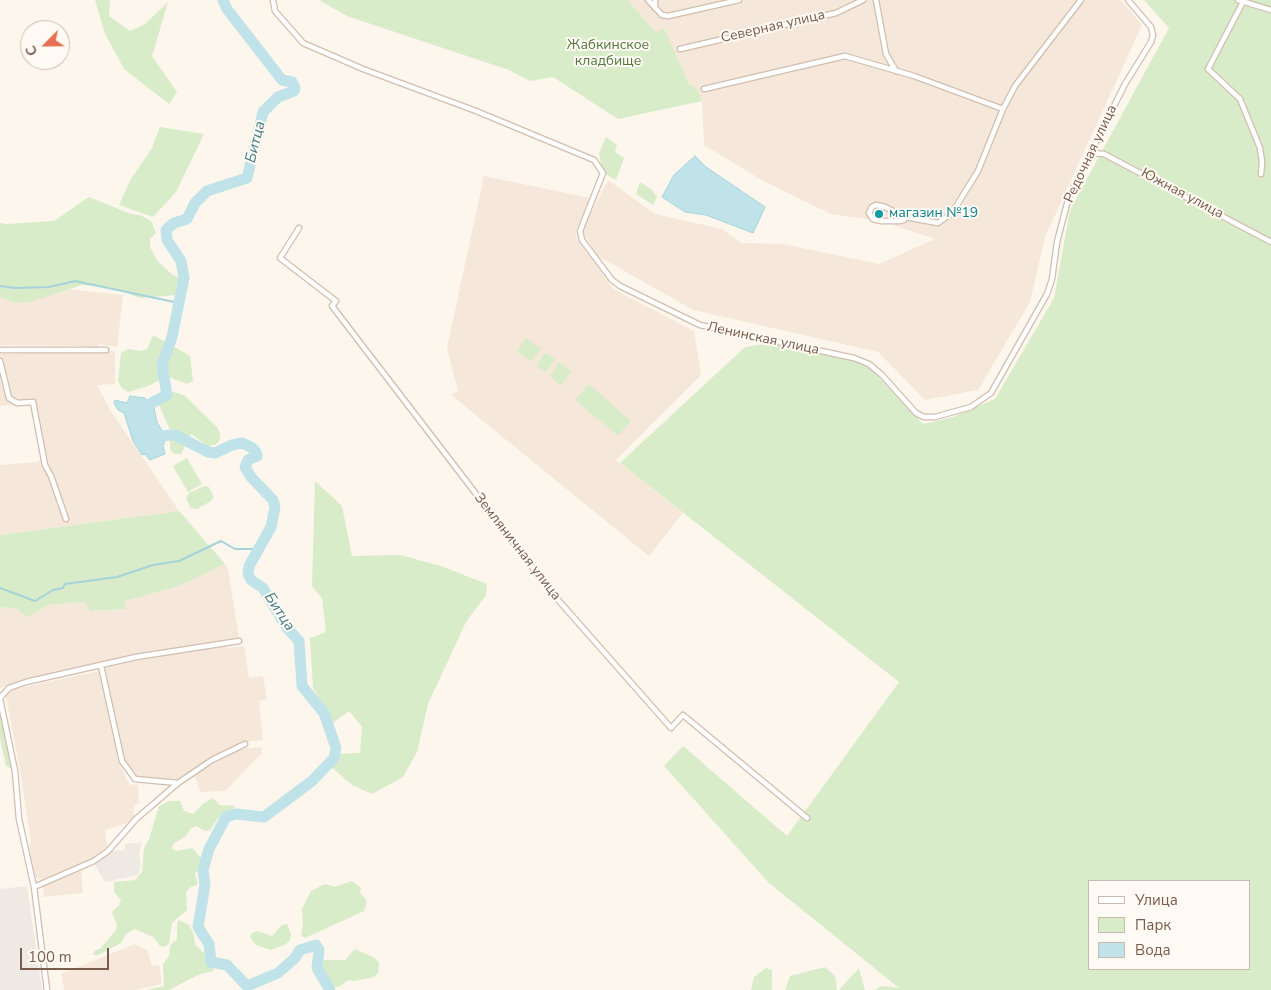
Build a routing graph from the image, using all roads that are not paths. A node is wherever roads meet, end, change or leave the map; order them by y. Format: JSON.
{"nodes":[{"id":1,"x":273,"y":0,"type":"edge"},
{"id":2,"x":648,"y":0,"type":"edge"},
{"id":3,"x":655,"y":0,"type":"edge"},
{"id":4,"x":739,"y":0,"type":"edge"},
{"id":5,"x":864,"y":0,"type":"edge"},
{"id":6,"x":876,"y":0,"type":"edge"},
{"id":7,"x":1081,"y":0,"type":"edge"},
{"id":8,"x":1128,"y":0,"type":"edge"},
{"id":9,"x":1241,"y":1,"type":"edge"},
{"id":10,"x":655,"y":8,"type":"junction"},
{"id":11,"x":1271,"y":10,"type":"edge"},
{"id":12,"x":680,"y":49,"type":"dead end"},
{"id":13,"x":888,"y":56,"type":"junction"},
{"id":14,"x":882,"y":66,"type":"junction"},
{"id":15,"x":896,"y":71,"type":"junction"},
{"id":16,"x":704,"y":89,"type":"dead end"},
{"id":17,"x":1003,"y":109,"type":"junction"},
{"id":18,"x":1092,"y":153,"type":"junction"},
{"id":19,"x":1261,"y":174,"type":"dead end"},
{"id":20,"x":905,"y":217,"type":"junction"},
{"id":21,"x":299,"y":228,"type":"dead end"},
{"id":22,"x":1271,"y":242,"type":"edge"},
{"id":23,"x":0,"y":350,"type":"edge"},
{"id":24,"x":106,"y":350,"type":"dead end"},
{"id":25,"x":0,"y":360,"type":"edge"},
{"id":26,"x":906,"y":402,"type":"joint"},
{"id":27,"x":66,"y":519,"type":"dead end"},
{"id":28,"x":239,"y":641,"type":"dead end"},
{"id":29,"x":102,"y":666,"type":"junction"},
{"id":30,"x":0,"y":699,"type":"edge"},
{"id":31,"x":245,"y":744,"type":"dead end"},
{"id":32,"x":178,"y":783,"type":"junction"},
{"id":33,"x":806,"y":818,"type":"dead end"},
{"id":34,"x":34,"y":887,"type":"junction"},
{"id":35,"x":48,"y":990,"type":"edge"}],
"edges":[{"from":1,"to":26,"type":"street","name":"Ленинская улица"},
{"from":2,"to":10,"type":"street"},
{"from":3,"to":10,"type":"street"},
{"from":4,"to":10,"type":"street"},
{"from":5,"to":12,"type":"street","name":"Северная улица"},
{"from":6,"to":13,"type":"street"},
{"from":7,"to":17,"type":"street"},
{"from":8,"to":18,"type":"street","name":"Редочная улица"},
{"from":9,"to":11,"type":"street"},
{"from":9,"to":19,"type":"street"},
{"from":13,"to":14,"type":"street"},
{"from":13,"to":15,"type":"street"},
{"from":14,"to":15,"type":"street"},
{"from":14,"to":16,"type":"street"},
{"from":15,"to":17,"type":"street"},
{"from":17,"to":20,"type":"street"},
{"from":18,"to":22,"type":"street","name":"Южная улица"},
{"from":18,"to":26,"type":"street","name":"Редочная улица"},
{"from":20,"to":20,"type":"street"},
{"from":21,"to":33,"type":"street","name":"Земляничная улица"},
{"from":23,"to":24,"type":"street"},
{"from":25,"to":27,"type":"street"},
{"from":28,"to":29,"type":"street"},
{"from":29,"to":30,"type":"street"},
{"from":29,"to":32,"type":"street"},
{"from":30,"to":34,"type":"street"},
{"from":31,"to":32,"type":"street"},
{"from":32,"to":34,"type":"street"},
{"from":34,"to":35,"type":"street"}]}
